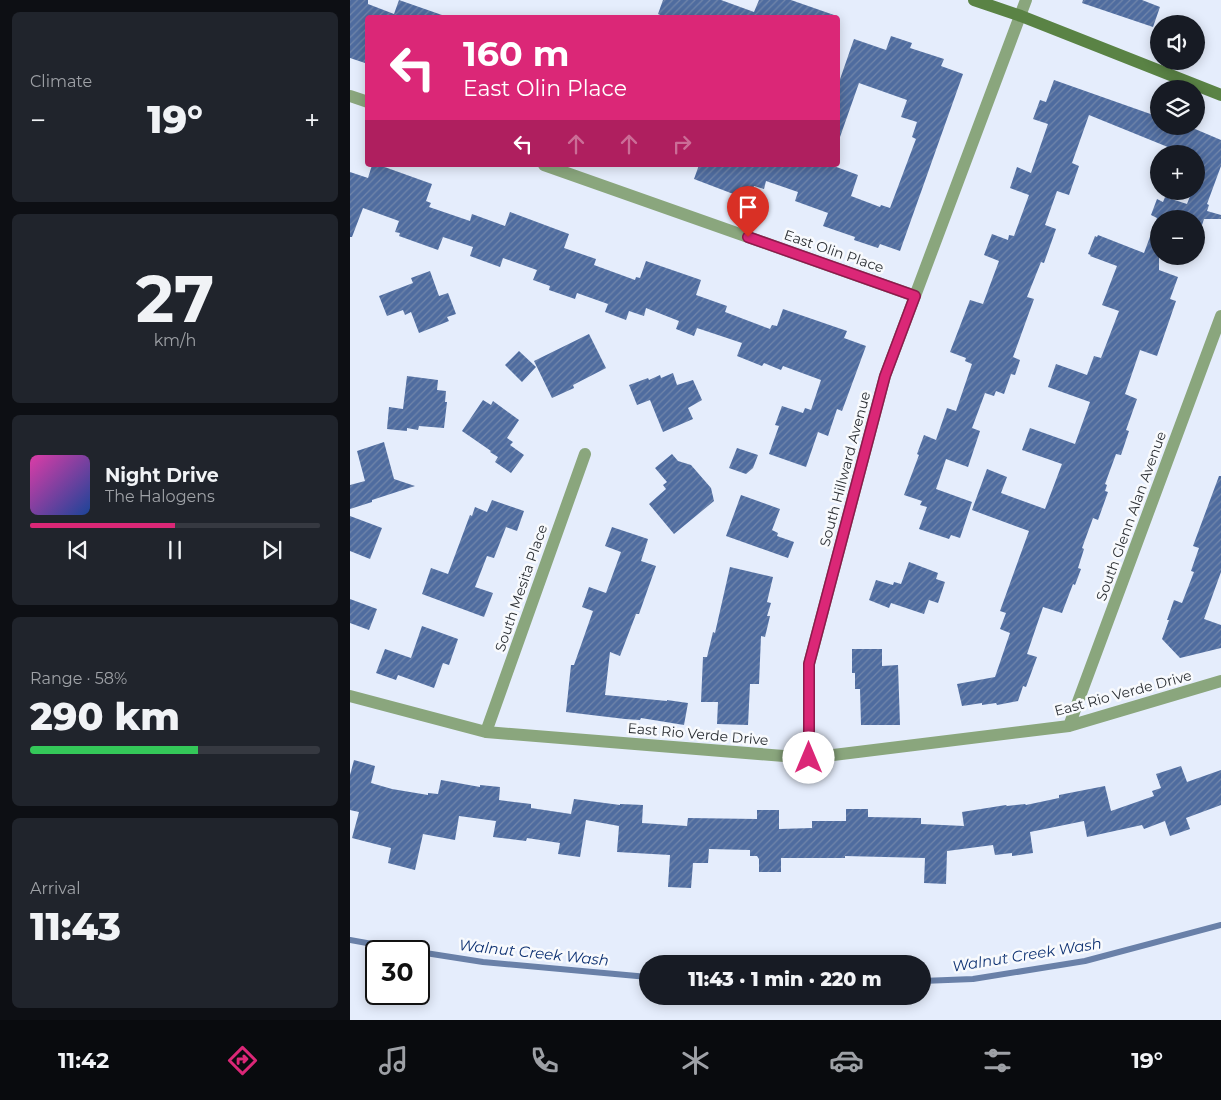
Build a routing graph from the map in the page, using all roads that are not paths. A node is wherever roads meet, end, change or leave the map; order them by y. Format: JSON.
{"nodes":[{"id":1,"x":974,"y":0,"type":"edge"},
{"id":2,"x":1026,"y":0,"type":"edge"},
{"id":3,"x":1021,"y":16,"type":"junction"},
{"id":4,"x":1221,"y":95,"type":"edge"},
{"id":5,"x":350,"y":96,"type":"edge"},
{"id":6,"x":365,"y":101,"type":"edge"},
{"id":7,"x":550,"y":167,"type":"edge"},
{"id":8,"x":915,"y":296,"type":"junction"},
{"id":9,"x":1221,"y":316,"type":"edge"},
{"id":10,"x":585,"y":454,"type":"dead end"},
{"id":11,"x":1221,"y":681,"type":"edge"},
{"id":12,"x":350,"y":696,"type":"edge"},
{"id":13,"x":1068,"y":726,"type":"junction"},
{"id":14,"x":486,"y":732,"type":"junction"},
{"id":15,"x":809,"y":758,"type":"junction"}],
"edges":[{"from":1,"to":3,"type":"street"},
{"from":2,"to":3,"type":"street","name":"South Hillward Avenue"},
{"from":3,"to":4,"type":"street"},
{"from":3,"to":8,"type":"street","name":"South Hillward Avenue"},
{"from":5,"to":6,"type":"street"},
{"from":7,"to":8,"type":"street","name":"East Olin Place"},
{"from":8,"to":15,"type":"street","name":"South Hillward Avenue"},
{"from":9,"to":13,"type":"street","name":"South Glenn Alan Avenue"},
{"from":10,"to":14,"type":"street","name":"South Mesita Place"},
{"from":11,"to":13,"type":"street","name":"East Rio Verde Drive"},
{"from":12,"to":14,"type":"street","name":"East Rio Verde Drive"},
{"from":13,"to":15,"type":"street","name":"East Rio Verde Drive"},
{"from":14,"to":15,"type":"street","name":"East Rio Verde Drive"}]}
